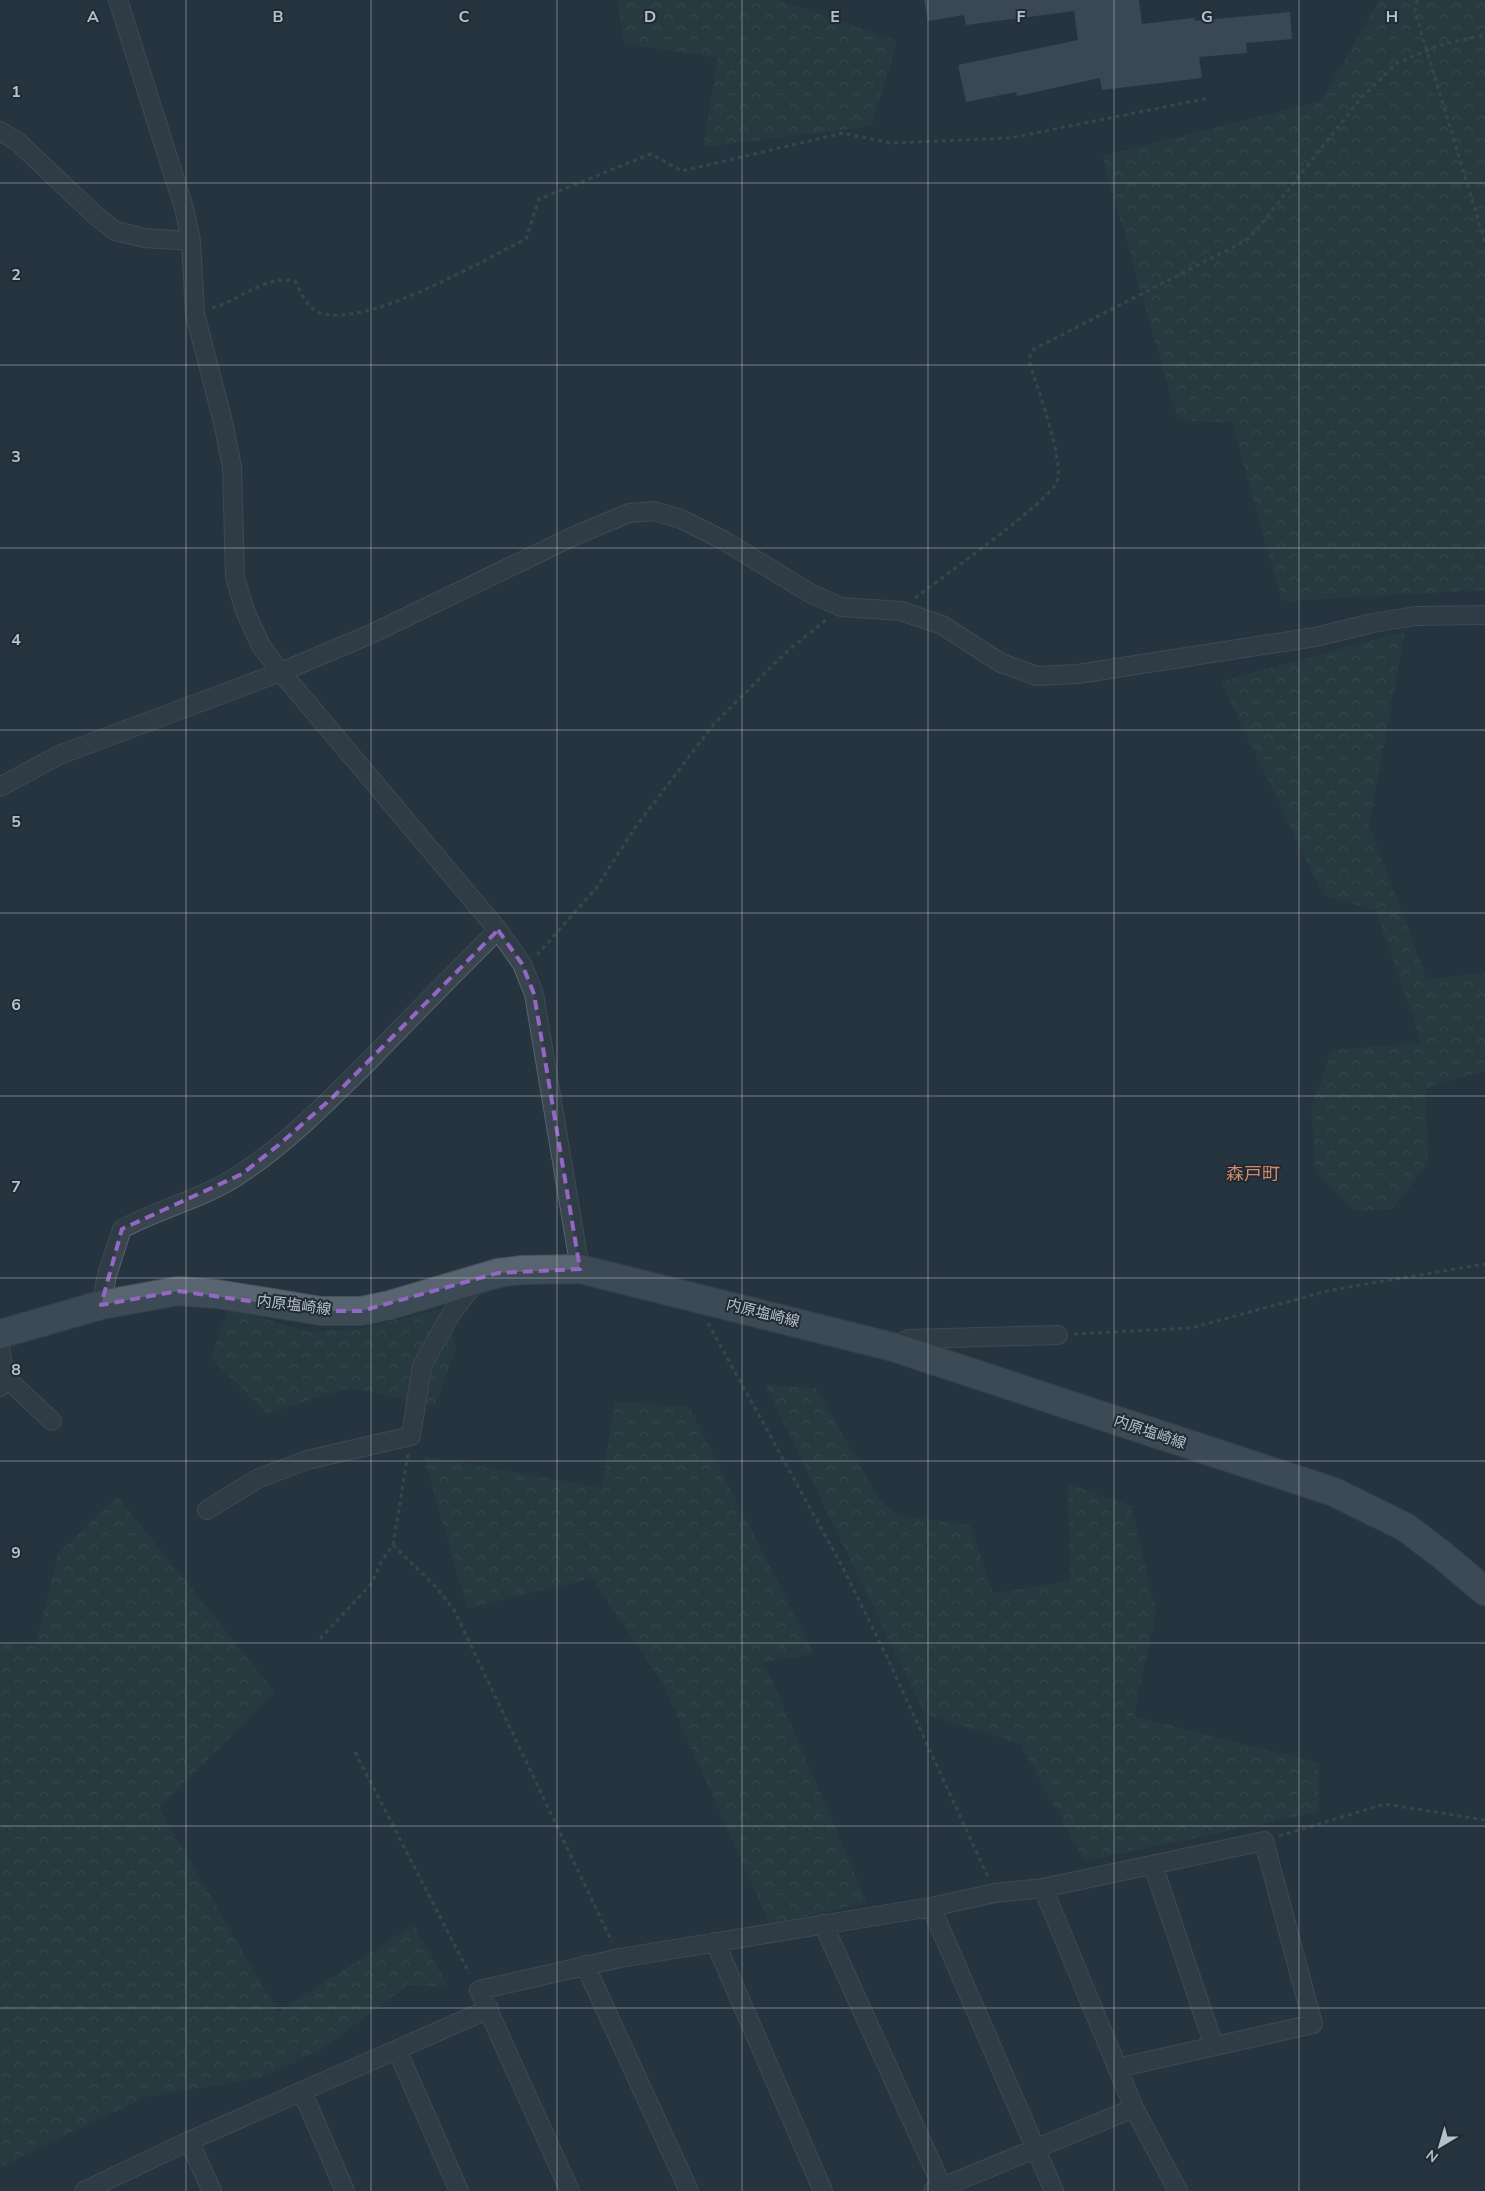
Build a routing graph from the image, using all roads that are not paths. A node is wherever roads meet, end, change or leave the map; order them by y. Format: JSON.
{"nodes":[{"id":1,"x":118,"y":0,"type":"edge"},
{"id":2,"x":0,"y":131,"type":"edge"},
{"id":3,"x":191,"y":241,"type":"junction"},
{"id":4,"x":1485,"y":615,"type":"edge"},
{"id":5,"x":281,"y":672,"type":"junction"},
{"id":6,"x":0,"y":787,"type":"edge"},
{"id":7,"x":498,"y":930,"type":"junction"},
{"id":8,"x":580,"y":1269,"type":"junction"},
{"id":9,"x":478,"y":1279,"type":"junction"},
{"id":10,"x":101,"y":1305,"type":"junction"},
{"id":11,"x":0,"y":1334,"type":"edge"},
{"id":12,"x":1058,"y":1334,"type":"road end"},
{"id":13,"x":0,"y":1346,"type":"edge"},
{"id":14,"x":893,"y":1347,"type":"junction"},
{"id":15,"x":2,"y":1382,"type":"edge"},
{"id":16,"x":52,"y":1420,"type":"dead end"},
{"id":17,"x":207,"y":1510,"type":"dead end"},
{"id":18,"x":1485,"y":1592,"type":"edge"},
{"id":19,"x":1153,"y":1865,"type":"junction"},
{"id":20,"x":1043,"y":1888,"type":"junction"},
{"id":21,"x":931,"y":1907,"type":"junction"},
{"id":22,"x":824,"y":1924,"type":"junction"},
{"id":23,"x":715,"y":1942,"type":"junction"},
{"id":24,"x":585,"y":1965,"type":"junction"},
{"id":25,"x":489,"y":2009,"type":"junction"},
{"id":26,"x":1214,"y":2046,"type":"junction"},
{"id":27,"x":397,"y":2050,"type":"junction"},
{"id":28,"x":1117,"y":2068,"type":"junction"},
{"id":29,"x":302,"y":2091,"type":"junction"},
{"id":30,"x":1134,"y":2108,"type":"junction"},
{"id":31,"x":189,"y":2141,"type":"junction"},
{"id":32,"x":1035,"y":2148,"type":"junction"},
{"id":33,"x":940,"y":2190,"type":"edge"},
{"id":34,"x":84,"y":2191,"type":"edge"},
{"id":35,"x":212,"y":2191,"type":"edge"},
{"id":36,"x":345,"y":2191,"type":"edge"},
{"id":37,"x":459,"y":2191,"type":"edge"},
{"id":38,"x":570,"y":2191,"type":"edge"},
{"id":39,"x":689,"y":2191,"type":"edge"},
{"id":40,"x":823,"y":2191,"type":"edge"},
{"id":41,"x":1054,"y":2191,"type":"edge"},
{"id":42,"x":1178,"y":2191,"type":"edge"}],
"edges":[{"from":1,"to":3,"type":"street"},
{"from":2,"to":3,"type":"street"},
{"from":3,"to":5,"type":"street"},
{"from":4,"to":5,"type":"street"},
{"from":5,"to":6,"type":"street"},
{"from":5,"to":7,"type":"street"},
{"from":7,"to":8,"type":"street"},
{"from":7,"to":10,"type":"street"},
{"from":8,"to":9,"type":"main road","name":"内原塩崎線"},
{"from":8,"to":14,"type":"main road","name":"内原塩崎線"},
{"from":9,"to":10,"type":"main road","name":"内原塩崎線"},
{"from":9,"to":17,"type":"street"},
{"from":10,"to":11,"type":"main road","name":"内原塩崎線"},
{"from":12,"to":14,"type":"street"},
{"from":13,"to":15,"type":"street"},
{"from":14,"to":18,"type":"main road","name":"内原塩崎線"},
{"from":15,"to":16,"type":"street"},
{"from":19,"to":20,"type":"street"},
{"from":19,"to":26,"type":"street"},
{"from":19,"to":26,"type":"street"},
{"from":20,"to":21,"type":"street"},
{"from":20,"to":28,"type":"street"},
{"from":21,"to":22,"type":"street"},
{"from":21,"to":32,"type":"street"},
{"from":22,"to":23,"type":"street"},
{"from":22,"to":33,"type":"street"},
{"from":23,"to":24,"type":"street"},
{"from":23,"to":40,"type":"street"},
{"from":24,"to":25,"type":"street"},
{"from":24,"to":39,"type":"street"},
{"from":25,"to":27,"type":"street"},
{"from":25,"to":38,"type":"street"},
{"from":26,"to":28,"type":"street"},
{"from":27,"to":29,"type":"street"},
{"from":27,"to":37,"type":"street"},
{"from":28,"to":30,"type":"street"},
{"from":29,"to":31,"type":"street"},
{"from":29,"to":36,"type":"street"},
{"from":30,"to":32,"type":"street"},
{"from":30,"to":42,"type":"street"},
{"from":31,"to":34,"type":"street"},
{"from":31,"to":35,"type":"street"},
{"from":32,"to":33,"type":"street"},
{"from":32,"to":41,"type":"street"}]}
